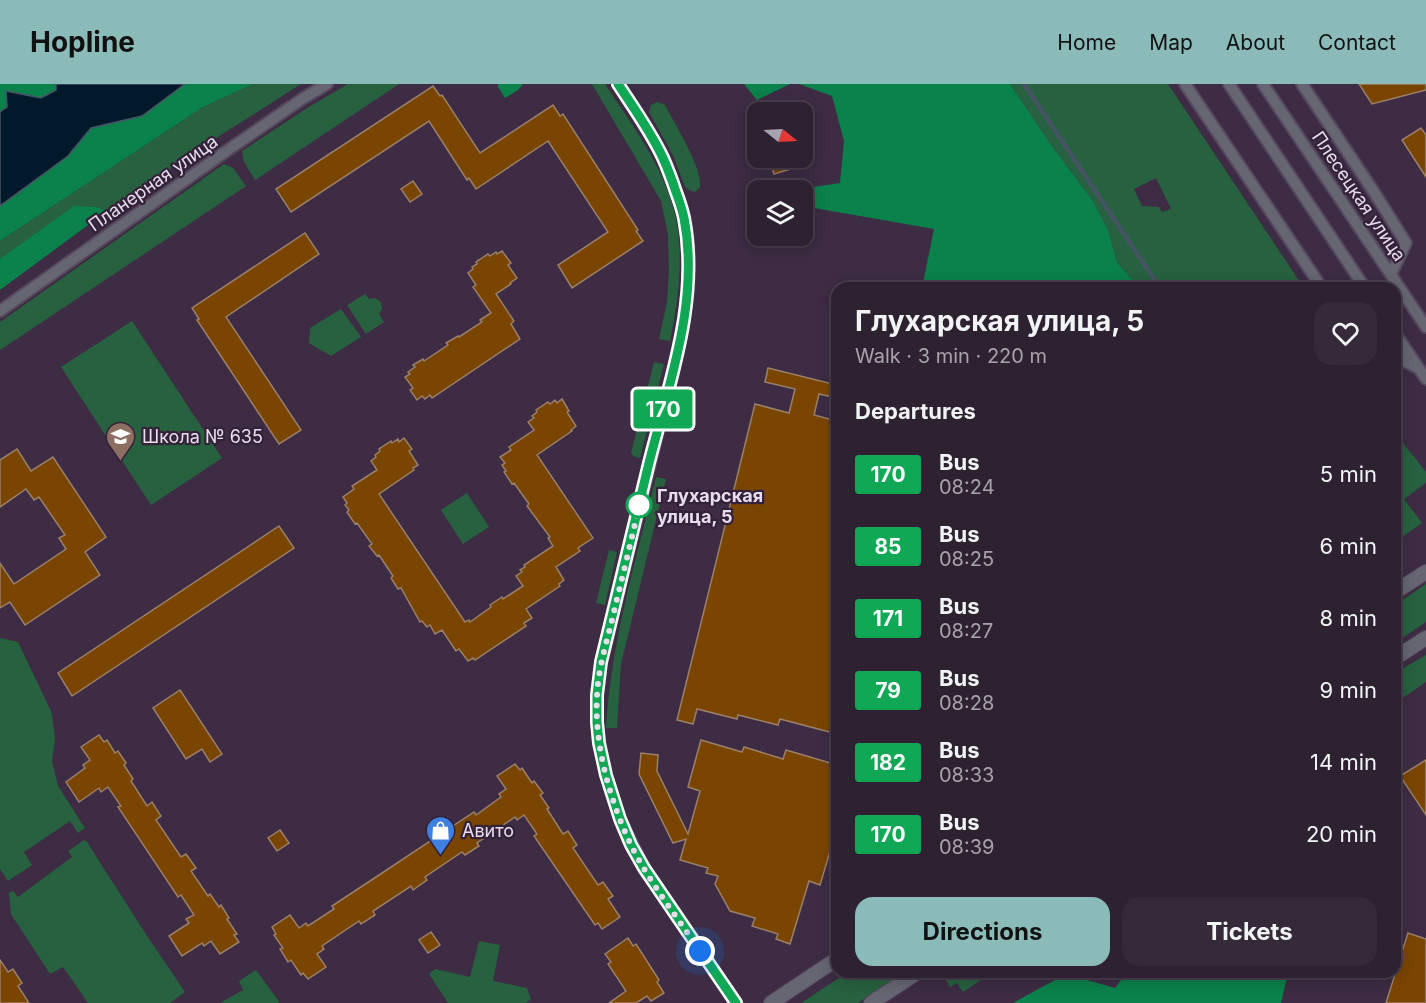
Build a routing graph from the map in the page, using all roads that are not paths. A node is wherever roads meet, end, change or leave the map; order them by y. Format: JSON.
{"nodes":[{"id":1,"x":327,"y":84,"type":"edge"},
{"id":2,"x":618,"y":84,"type":"edge"},
{"id":3,"x":1185,"y":84,"type":"edge"},
{"id":4,"x":1229,"y":84,"type":"edge"},
{"id":5,"x":1263,"y":84,"type":"edge"},
{"id":6,"x":1302,"y":84,"type":"edge"},
{"id":7,"x":1391,"y":274,"type":"junction"},
{"id":8,"x":1318,"y":282,"type":"edge"},
{"id":9,"x":1361,"y":282,"type":"edge"},
{"id":10,"x":1396,"y":282,"type":"edge"},
{"id":11,"x":1401,"y":289,"type":"edge"},
{"id":12,"x":0,"y":311,"type":"edge"},
{"id":13,"x":1426,"y":327,"type":"edge"},
{"id":14,"x":1401,"y":342,"type":"edge"},
{"id":15,"x":1401,"y":359,"type":"edge"},
{"id":16,"x":1419,"y":368,"type":"junction"},
{"id":17,"x":1426,"y":379,"type":"edge"},
{"id":18,"x":1426,"y":572,"type":"edge"},
{"id":19,"x":1401,"y":588,"type":"edge"},
{"id":20,"x":1426,"y":638,"type":"edge"},
{"id":21,"x":1401,"y":654,"type":"edge"},
{"id":22,"x":831,"y":963,"type":"edge"},
{"id":23,"x":909,"y":978,"type":"edge"},
{"id":24,"x":736,"y":1003,"type":"edge"},
{"id":25,"x":771,"y":1003,"type":"edge"},
{"id":26,"x":871,"y":1003,"type":"edge"}],
"edges":[{"from":1,"to":12,"type":"street","name":"Планерная улица"},
{"from":2,"to":24,"type":"street"},
{"from":3,"to":8,"type":"street"},
{"from":4,"to":9,"type":"street"},
{"from":5,"to":7,"type":"street","name":"Плесецкая улица"},
{"from":6,"to":7,"type":"street"},
{"from":7,"to":10,"type":"street","name":"Плесецкая улица"},
{"from":11,"to":13,"type":"street","name":"Плесецкая улица"},
{"from":14,"to":16,"type":"street"},
{"from":15,"to":16,"type":"street"},
{"from":16,"to":17,"type":"street"},
{"from":18,"to":19,"type":"street"},
{"from":20,"to":21,"type":"street"},
{"from":22,"to":25,"type":"street"},
{"from":23,"to":26,"type":"street"}]}
